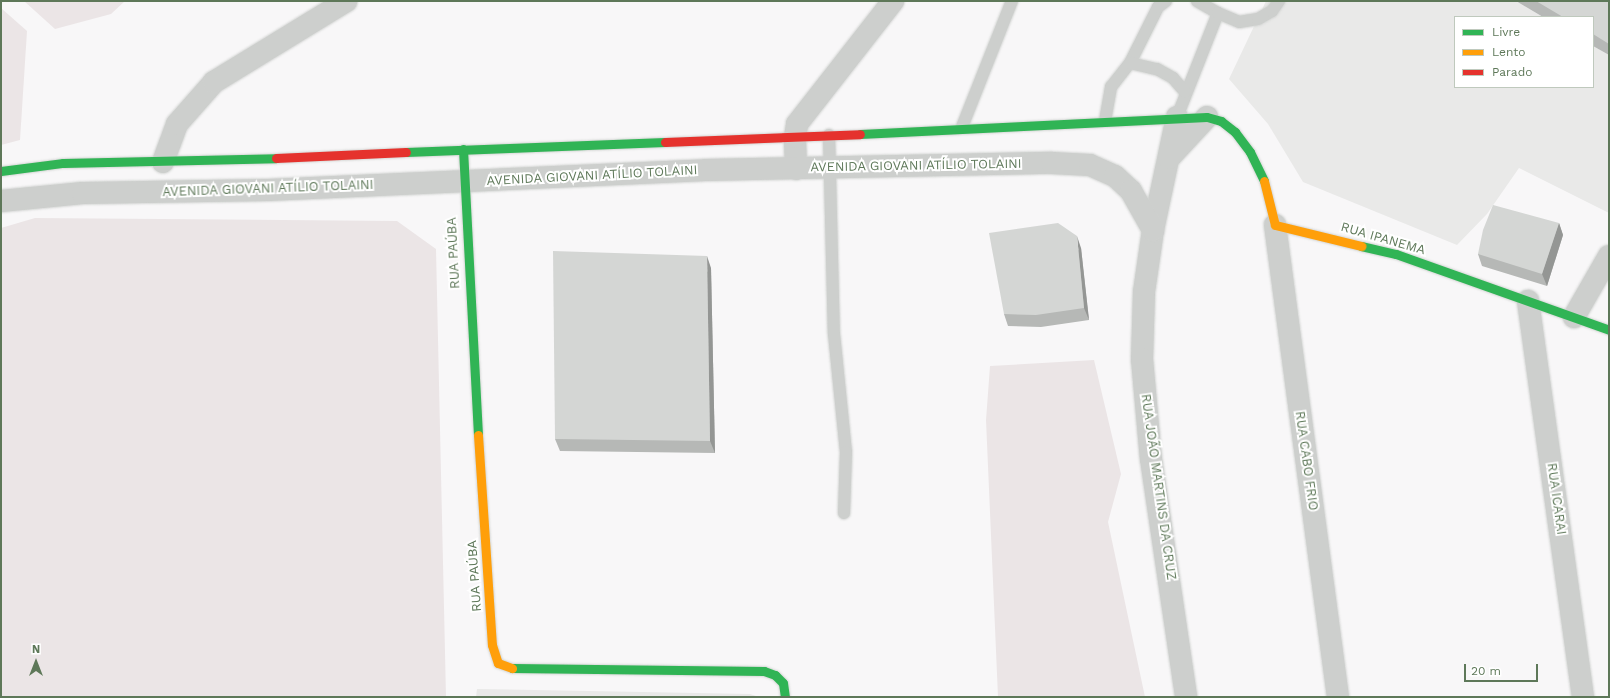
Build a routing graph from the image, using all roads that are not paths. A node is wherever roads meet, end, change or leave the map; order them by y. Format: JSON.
{"nodes":[{"id":1,"x":346,"y":1,"type":"edge"},
{"id":2,"x":893,"y":1,"type":"edge"},
{"id":3,"x":1012,"y":1,"type":"edge"},
{"id":4,"x":1166,"y":1,"type":"edge"},
{"id":5,"x":1197,"y":1,"type":"edge"},
{"id":6,"x":1279,"y":1,"type":"edge"},
{"id":7,"x":1218,"y":13,"type":"junction"},
{"id":8,"x":1130,"y":63,"type":"junction"},
{"id":9,"x":1185,"y":92,"type":"junction"},
{"id":10,"x":1177,"y":117,"type":"junction"},
{"id":11,"x":1207,"y":117,"type":"junction"},
{"id":12,"x":1105,"y":122,"type":"junction"},
{"id":13,"x":962,"y":127,"type":"junction"},
{"id":14,"x":829,"y":135,"type":"junction"},
{"id":15,"x":794,"y":137,"type":"junction"},
{"id":16,"x":463,"y":149,"type":"junction"},
{"id":17,"x":1169,"y":158,"type":"junction"},
{"id":18,"x":163,"y":162,"type":"junction"},
{"id":19,"x":830,"y":167,"type":"junction"},
{"id":20,"x":796,"y":169,"type":"junction"},
{"id":21,"x":1,"y":172,"type":"edge"},
{"id":22,"x":464,"y":182,"type":"junction"},
{"id":23,"x":1,"y":201,"type":"edge"},
{"id":24,"x":1275,"y":225,"type":"junction"},
{"id":25,"x":1153,"y":230,"type":"junction"},
{"id":26,"x":1609,"y":256,"type":"edge"},
{"id":27,"x":1528,"y":301,"type":"junction"},
{"id":28,"x":1574,"y":317,"type":"junction"},
{"id":29,"x":1609,"y":330,"type":"edge"},
{"id":30,"x":844,"y":513,"type":"dead end"},
{"id":31,"x":786,"y":697,"type":"edge"},
{"id":32,"x":1186,"y":697,"type":"edge"},
{"id":33,"x":1338,"y":697,"type":"edge"},
{"id":34,"x":1583,"y":697,"type":"edge"}],
"edges":[{"from":1,"to":18,"type":"street"},
{"from":2,"to":15,"type":"street"},
{"from":3,"to":13,"type":"lane"},
{"from":4,"to":8,"type":"lane"},
{"from":5,"to":7,"type":"lane"},
{"from":6,"to":7,"type":"lane"},
{"from":7,"to":9,"type":"lane"},
{"from":8,"to":9,"type":"lane"},
{"from":8,"to":12,"type":"lane"},
{"from":9,"to":10,"type":"lane"},
{"from":10,"to":11,"type":"street"},
{"from":10,"to":12,"type":"street"},
{"from":10,"to":17,"type":"street","name":"RUA JOÃO MARTINS DA CRUZ"},
{"from":11,"to":17,"type":"street"},
{"from":11,"to":24,"type":"street"},
{"from":12,"to":13,"type":"street"},
{"from":13,"to":14,"type":"street"},
{"from":14,"to":15,"type":"street"},
{"from":14,"to":19,"type":"lane"},
{"from":15,"to":16,"type":"street"},
{"from":15,"to":20,"type":"street"},
{"from":16,"to":18,"type":"street"},
{"from":16,"to":22,"type":"street"},
{"from":17,"to":25,"type":"street","name":"RUA JOÃO MARTINS DA CRUZ"},
{"from":18,"to":21,"type":"street"},
{"from":19,"to":20,"type":"street","name":"AVENIDA GIOVANI ATÍLIO TOLAINI"},
{"from":19,"to":25,"type":"street","name":"AVENIDA GIOVANI ATÍLIO TOLAINI"},
{"from":19,"to":30,"type":"lane"},
{"from":20,"to":22,"type":"street","name":"AVENIDA GIOVANI ATÍLIO TOLAINI"},
{"from":22,"to":23,"type":"street","name":"AVENIDA GIOVANI ATÍLIO TOLAINI"},
{"from":22,"to":31,"type":"street","name":"RUA PAÚBA"},
{"from":24,"to":27,"type":"street","name":"RUA IPANEMA"},
{"from":24,"to":33,"type":"street","name":"RUA CABO FRIO"},
{"from":25,"to":32,"type":"street","name":"RUA JOÃO MARTINS DA CRUZ"},
{"from":26,"to":28,"type":"street"},
{"from":27,"to":28,"type":"street","name":"RUA IPANEMA"},
{"from":27,"to":34,"type":"street","name":"RUA ICARAI"},
{"from":28,"to":29,"type":"street","name":"RUA IPANEMA"}]}
